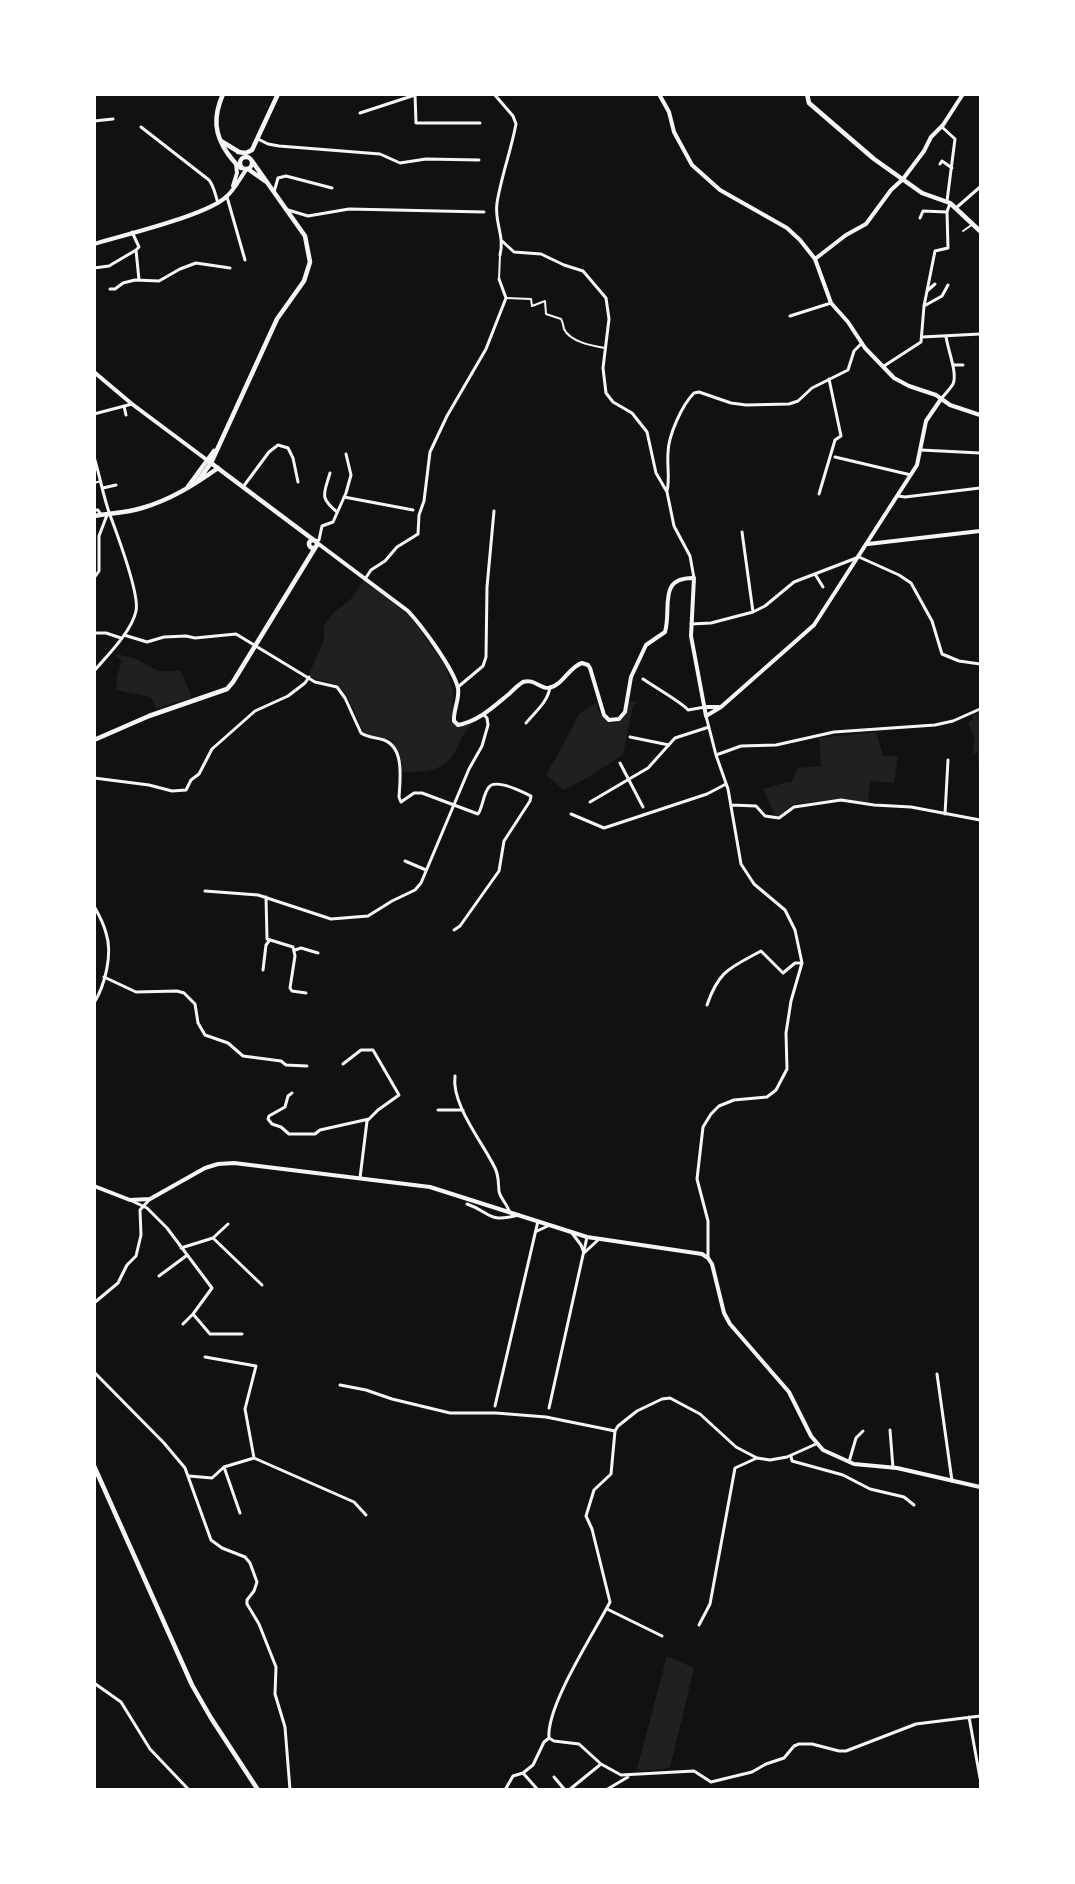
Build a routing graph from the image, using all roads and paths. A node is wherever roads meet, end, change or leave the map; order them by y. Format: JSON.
{"nodes":[{"id":1,"x":223,"y":94,"type":"edge"},
{"id":2,"x":278,"y":94,"type":"edge"},
{"id":3,"x":494,"y":94,"type":"edge"},
{"id":4,"x":659,"y":94,"type":"edge"},
{"id":5,"x":963,"y":94,"type":"edge"},
{"id":6,"x":415,"y":95,"type":"edge"},
{"id":7,"x":805,"y":95,"type":"edge"},
{"id":8,"x":360,"y":113,"type":"dead end"},
{"id":9,"x":113,"y":119,"type":"dead end"},
{"id":10,"x":94,"y":121,"type":"edge"},
{"id":11,"x":480,"y":123,"type":"dead end"},
{"id":12,"x":141,"y":127,"type":"dead end"},
{"id":13,"x":942,"y":127,"type":"junction"},
{"id":14,"x":219,"y":139,"type":"junction"},
{"id":15,"x":257,"y":141,"type":"junction"},
{"id":16,"x":479,"y":160,"type":"dead end"},
{"id":17,"x":244,"y":163,"type":"junction"},
{"id":18,"x":940,"y":164,"type":"dead end"},
{"id":19,"x":952,"y":168,"type":"junction"},
{"id":20,"x":903,"y":179,"type":"junction"},
{"id":21,"x":267,"y":183,"type":"junction"},
{"id":22,"x":981,"y":187,"type":"edge"},
{"id":23,"x":332,"y":188,"type":"dead end"},
{"id":24,"x":232,"y":189,"type":"junction"},
{"id":25,"x":274,"y":194,"type":"junction"},
{"id":26,"x":227,"y":197,"type":"junction"},
{"id":27,"x":947,"y":202,"type":"junction"},
{"id":28,"x":218,"y":203,"type":"junction"},
{"id":29,"x":286,"y":209,"type":"junction"},
{"id":30,"x":957,"y":209,"type":"junction"},
{"id":31,"x":484,"y":212,"type":"dead end"},
{"id":32,"x":947,"y":212,"type":"junction"},
{"id":33,"x":920,"y":218,"type":"dead end"},
{"id":34,"x":972,"y":224,"type":"junction"},
{"id":35,"x":963,"y":231,"type":"dead end"},
{"id":36,"x":981,"y":231,"type":"edge"},
{"id":37,"x":132,"y":232,"type":"junction"},
{"id":38,"x":502,"y":242,"type":"junction"},
{"id":39,"x":94,"y":244,"type":"edge"},
{"id":40,"x":136,"y":250,"type":"junction"},
{"id":41,"x":500,"y":255,"type":"joint"},
{"id":42,"x":815,"y":259,"type":"junction"},
{"id":43,"x":244,"y":260,"type":"dead end"},
{"id":44,"x":94,"y":268,"type":"edge"},
{"id":45,"x":230,"y":268,"type":"dead end"},
{"id":46,"x":499,"y":279,"type":"joint"},
{"id":47,"x":140,"y":280,"type":"junction"},
{"id":48,"x":935,"y":284,"type":"dead end"},
{"id":49,"x":948,"y":285,"type":"dead end"},
{"id":50,"x":110,"y":289,"type":"dead end"},
{"id":51,"x":927,"y":291,"type":"junction"},
{"id":52,"x":506,"y":298,"type":"junction"},
{"id":53,"x":831,"y":303,"type":"junction"},
{"id":54,"x":924,"y":306,"type":"junction"},
{"id":55,"x":790,"y":316,"type":"dead end"},
{"id":56,"x":981,"y":334,"type":"edge"},
{"id":57,"x":946,"y":336,"type":"junction"},
{"id":58,"x":922,"y":337,"type":"junction"},
{"id":59,"x":861,"y":342,"type":"junction"},
{"id":60,"x":605,"y":348,"type":"junction"},
{"id":61,"x":954,"y":365,"type":"junction"},
{"id":62,"x":963,"y":365,"type":"dead end"},
{"id":63,"x":884,"y":366,"type":"junction"},
{"id":64,"x":94,"y":372,"type":"edge"},
{"id":65,"x":829,"y":380,"type":"junction"},
{"id":66,"x":941,"y":399,"type":"junction"},
{"id":67,"x":132,"y":404,"type":"junction"},
{"id":68,"x":124,"y":406,"type":"junction"},
{"id":69,"x":94,"y":414,"type":"edge"},
{"id":70,"x":126,"y":415,"type":"dead end"},
{"id":71,"x":981,"y":415,"type":"edge"},
{"id":72,"x":921,"y":450,"type":"junction"},
{"id":73,"x":981,"y":453,"type":"edge"},
{"id":74,"x":346,"y":454,"type":"dead end"},
{"id":75,"x":94,"y":457,"type":"edge"},
{"id":76,"x":835,"y":457,"type":"dead end"},
{"id":77,"x":209,"y":461,"type":"junction"},
{"id":78,"x":218,"y":468,"type":"junction"},
{"id":79,"x":330,"y":473,"type":"dead end"},
{"id":80,"x":911,"y":475,"type":"junction"},
{"id":81,"x":101,"y":481,"type":"junction"},
{"id":82,"x":197,"y":482,"type":"junction"},
{"id":83,"x":298,"y":482,"type":"dead end"},
{"id":84,"x":94,"y":483,"type":"edge"},
{"id":85,"x":116,"y":485,"type":"dead end"},
{"id":86,"x":243,"y":487,"type":"junction"},
{"id":87,"x":103,"y":488,"type":"junction"},
{"id":88,"x":981,"y":488,"type":"edge"},
{"id":89,"x":185,"y":490,"type":"junction"},
{"id":90,"x":667,"y":492,"type":"junction"},
{"id":91,"x":819,"y":494,"type":"dead end"},
{"id":92,"x":898,"y":496,"type":"junction"},
{"id":93,"x":344,"y":497,"type":"junction"},
{"id":94,"x":94,"y":510,"type":"edge"},
{"id":95,"x":414,"y":510,"type":"dead end"},
{"id":96,"x":494,"y":511,"type":"dead end"},
{"id":97,"x":337,"y":512,"type":"junction"},
{"id":98,"x":106,"y":515,"type":"junction"},
{"id":99,"x":94,"y":516,"type":"edge"},
{"id":100,"x":981,"y":531,"type":"edge"},
{"id":101,"x":742,"y":532,"type":"dead end"},
{"id":102,"x":314,"y":544,"type":"junction"},
{"id":103,"x":868,"y":544,"type":"junction"},
{"id":104,"x":859,"y":557,"type":"junction"},
{"id":105,"x":815,"y":574,"type":"junction"},
{"id":106,"x":94,"y":578,"type":"edge"},
{"id":107,"x":694,"y":578,"type":"junction"},
{"id":108,"x":365,"y":579,"type":"junction"},
{"id":109,"x":824,"y":587,"type":"dead end"},
{"id":110,"x":753,"y":612,"type":"junction"},
{"id":111,"x":691,"y":624,"type":"junction"},
{"id":112,"x":94,"y":633,"type":"edge"},
{"id":113,"x":122,"y":637,"type":"junction"},
{"id":114,"x":255,"y":646,"type":"junction"},
{"id":115,"x":981,"y":664,"type":"edge"},
{"id":116,"x":95,"y":668,"type":"edge"},
{"id":117,"x":309,"y":677,"type":"junction"},
{"id":118,"x":643,"y":679,"type":"dead end"},
{"id":119,"x":458,"y":687,"type":"junction"},
{"id":120,"x":550,"y":687,"type":"junction"},
{"id":121,"x":705,"y":707,"type":"junction"},
{"id":122,"x":721,"y":707,"type":"junction"},
{"id":123,"x":981,"y":709,"type":"edge"},
{"id":124,"x":484,"y":715,"type":"junction"},
{"id":125,"x":706,"y":716,"type":"junction"},
{"id":126,"x":526,"y":723,"type":"dead end"},
{"id":127,"x":709,"y":728,"type":"junction"},
{"id":128,"x":630,"y":737,"type":"dead end"},
{"id":129,"x":94,"y":740,"type":"edge"},
{"id":130,"x":669,"y":745,"type":"junction"},
{"id":131,"x":716,"y":755,"type":"junction"},
{"id":132,"x":948,"y":760,"type":"dead end"},
{"id":133,"x":620,"y":763,"type":"dead end"},
{"id":134,"x":94,"y":778,"type":"edge"},
{"id":135,"x":629,"y":780,"type":"junction"},
{"id":136,"x":726,"y":784,"type":"junction"},
{"id":137,"x":590,"y":802,"type":"dead end"},
{"id":138,"x":731,"y":805,"type":"junction"},
{"id":139,"x":453,"y":806,"type":"junction"},
{"id":140,"x":643,"y":807,"type":"dead end"},
{"id":141,"x":571,"y":814,"type":"dead end"},
{"id":142,"x":945,"y":814,"type":"junction"},
{"id":143,"x":981,"y":820,"type":"edge"},
{"id":144,"x":405,"y":861,"type":"dead end"},
{"id":145,"x":426,"y":870,"type":"junction"},
{"id":146,"x":205,"y":891,"type":"dead end"},
{"id":147,"x":266,"y":897,"type":"junction"},
{"id":148,"x":94,"y":906,"type":"edge"},
{"id":149,"x":454,"y":930,"type":"dead end"},
{"id":150,"x":269,"y":941,"type":"junction"},
{"id":151,"x":295,"y":950,"type":"junction"},
{"id":152,"x":318,"y":953,"type":"dead end"},
{"id":153,"x":802,"y":963,"type":"junction"},
{"id":154,"x":263,"y":970,"type":"dead end"},
{"id":155,"x":104,"y":977,"type":"junction"},
{"id":156,"x":306,"y":993,"type":"dead end"},
{"id":157,"x":94,"y":1003,"type":"edge"},
{"id":158,"x":707,"y":1005,"type":"dead end"},
{"id":159,"x":343,"y":1064,"type":"dead end"},
{"id":160,"x":307,"y":1066,"type":"dead end"},
{"id":161,"x":455,"y":1076,"type":"dead end"},
{"id":162,"x":292,"y":1094,"type":"dead end"},
{"id":163,"x":438,"y":1110,"type":"dead end"},
{"id":164,"x":463,"y":1110,"type":"junction"},
{"id":165,"x":369,"y":1119,"type":"junction"},
{"id":166,"x":360,"y":1178,"type":"junction"},
{"id":167,"x":96,"y":1188,"type":"edge"},
{"id":168,"x":150,"y":1199,"type":"junction"},
{"id":169,"x":130,"y":1200,"type":"junction"},
{"id":170,"x":467,"y":1204,"type":"dead end"},
{"id":171,"x":143,"y":1206,"type":"junction"},
{"id":172,"x":509,"y":1211,"type":"junction"},
{"id":173,"x":520,"y":1215,"type":"junction"},
{"id":174,"x":526,"y":1217,"type":"junction"},
{"id":175,"x":538,"y":1221,"type":"junction"},
{"id":176,"x":228,"y":1224,"type":"dead end"},
{"id":177,"x":551,"y":1225,"type":"junction"},
{"id":178,"x":571,"y":1232,"type":"junction"},
{"id":179,"x":535,"y":1233,"type":"junction"},
{"id":180,"x":587,"y":1238,"type":"junction"},
{"id":181,"x":213,"y":1239,"type":"junction"},
{"id":182,"x":598,"y":1240,"type":"junction"},
{"id":183,"x":181,"y":1248,"type":"junction"},
{"id":184,"x":584,"y":1252,"type":"junction"},
{"id":185,"x":186,"y":1257,"type":"junction"},
{"id":186,"x":708,"y":1258,"type":"junction"},
{"id":187,"x":159,"y":1276,"type":"dead end"},
{"id":188,"x":262,"y":1285,"type":"dead end"},
{"id":189,"x":94,"y":1303,"type":"edge"},
{"id":190,"x":193,"y":1314,"type":"junction"},
{"id":191,"x":183,"y":1323,"type":"dead end"},
{"id":192,"x":242,"y":1334,"type":"dead end"},
{"id":193,"x":205,"y":1357,"type":"dead end"},
{"id":194,"x":94,"y":1372,"type":"edge"},
{"id":195,"x":937,"y":1374,"type":"dead end"},
{"id":196,"x":340,"y":1385,"type":"dead end"},
{"id":197,"x":495,"y":1406,"type":"dead end"},
{"id":198,"x":549,"y":1408,"type":"dead end"},
{"id":199,"x":890,"y":1430,"type":"dead end"},
{"id":200,"x":615,"y":1431,"type":"junction"},
{"id":201,"x":863,"y":1431,"type":"dead end"},
{"id":202,"x":816,"y":1444,"type":"junction"},
{"id":203,"x":791,"y":1456,"type":"junction"},
{"id":204,"x":254,"y":1458,"type":"junction"},
{"id":205,"x":757,"y":1458,"type":"junction"},
{"id":206,"x":849,"y":1462,"type":"junction"},
{"id":207,"x":94,"y":1466,"type":"edge"},
{"id":208,"x":224,"y":1467,"type":"junction"},
{"id":209,"x":893,"y":1468,"type":"junction"},
{"id":210,"x":189,"y":1476,"type":"junction"},
{"id":211,"x":952,"y":1481,"type":"junction"},
{"id":212,"x":981,"y":1486,"type":"edge"},
{"id":213,"x":914,"y":1504,"type":"dead end"},
{"id":214,"x":240,"y":1513,"type":"dead end"},
{"id":215,"x":366,"y":1515,"type":"dead end"},
{"id":216,"x":607,"y":1609,"type":"junction"},
{"id":217,"x":699,"y":1625,"type":"dead end"},
{"id":218,"x":662,"y":1636,"type":"dead end"},
{"id":219,"x":94,"y":1683,"type":"edge"},
{"id":220,"x":981,"y":1716,"type":"edge"},
{"id":221,"x":969,"y":1717,"type":"junction"},
{"id":222,"x":549,"y":1738,"type":"junction"},
{"id":223,"x":601,"y":1764,"type":"junction"},
{"id":224,"x":523,"y":1773,"type":"junction"},
{"id":225,"x":629,"y":1776,"type":"junction"},
{"id":226,"x":555,"y":1777,"type":"dead end"},
{"id":227,"x":981,"y":1778,"type":"edge"},
{"id":228,"x":189,"y":1790,"type":"edge"},
{"id":229,"x":258,"y":1790,"type":"edge"},
{"id":230,"x":290,"y":1790,"type":"edge"},
{"id":231,"x":505,"y":1790,"type":"edge"},
{"id":232,"x":538,"y":1790,"type":"edge"},
{"id":233,"x":567,"y":1790,"type":"edge"},
{"id":234,"x":606,"y":1790,"type":"edge"}],
"edges":[{"from":1,"to":14,"type":"main road"},
{"from":2,"to":15,"type":"main road"},
{"from":3,"to":38,"type":"street"},
{"from":4,"to":42,"type":"street"},
{"from":5,"to":13,"type":"street"},
{"from":6,"to":8,"type":"street"},
{"from":6,"to":11,"type":"street"},
{"from":7,"to":20,"type":"main road"},
{"from":9,"to":10,"type":"street"},
{"from":12,"to":28,"type":"street"},
{"from":13,"to":19,"type":"street"},
{"from":13,"to":20,"type":"street"},
{"from":14,"to":17,"type":"main road"},
{"from":14,"to":17,"type":"main road"},
{"from":15,"to":16,"type":"street"},
{"from":15,"to":17,"type":"main road"},
{"from":15,"to":17,"type":"main road"},
{"from":17,"to":21,"type":"main road"},
{"from":17,"to":21,"type":"main road"},
{"from":17,"to":24,"type":"street"},
{"from":17,"to":24,"type":"street"},
{"from":18,"to":19,"type":"street"},
{"from":19,"to":27,"type":"street"},
{"from":20,"to":27,"type":"main road"},
{"from":20,"to":42,"type":"street"},
{"from":21,"to":25,"type":"main road"},
{"from":22,"to":30,"type":"street"},
{"from":23,"to":25,"type":"street"},
{"from":24,"to":26,"type":"street"},
{"from":25,"to":29,"type":"main road"},
{"from":26,"to":28,"type":"street"},
{"from":26,"to":43,"type":"street"},
{"from":27,"to":30,"type":"main road"},
{"from":27,"to":32,"type":"street"},
{"from":28,"to":37,"type":"street"},
{"from":29,"to":31,"type":"street"},
{"from":29,"to":77,"type":"main road"},
{"from":30,"to":34,"type":"main road"},
{"from":32,"to":33,"type":"street"},
{"from":32,"to":51,"type":"street"},
{"from":34,"to":35,"type":"street"},
{"from":34,"to":36,"type":"main road"},
{"from":37,"to":39,"type":"street"},
{"from":37,"to":40,"type":"street"},
{"from":38,"to":41,"type":"street"},
{"from":38,"to":60,"type":"street"},
{"from":40,"to":44,"type":"street"},
{"from":40,"to":47,"type":"street"},
{"from":41,"to":46,"type":"street"},
{"from":42,"to":53,"type":"street"},
{"from":45,"to":47,"type":"street"},
{"from":46,"to":52,"type":"street"},
{"from":47,"to":50,"type":"street"},
{"from":48,"to":51,"type":"street"},
{"from":49,"to":54,"type":"street"},
{"from":51,"to":54,"type":"street"},
{"from":52,"to":60,"type":"street"},
{"from":52,"to":108,"type":"street"},
{"from":53,"to":55,"type":"street"},
{"from":53,"to":59,"type":"street"},
{"from":54,"to":58,"type":"street"},
{"from":56,"to":57,"type":"street"},
{"from":57,"to":58,"type":"street"},
{"from":57,"to":61,"type":"street"},
{"from":58,"to":63,"type":"street"},
{"from":59,"to":63,"type":"street"},
{"from":59,"to":65,"type":"street"},
{"from":60,"to":90,"type":"street"},
{"from":61,"to":62,"type":"street"},
{"from":61,"to":66,"type":"street"},
{"from":63,"to":66,"type":"street"},
{"from":64,"to":67,"type":"street"},
{"from":65,"to":90,"type":"street"},
{"from":65,"to":91,"type":"street"},
{"from":66,"to":71,"type":"street"},
{"from":66,"to":72,"type":"street"},
{"from":67,"to":68,"type":"street"},
{"from":67,"to":77,"type":"street"},
{"from":68,"to":69,"type":"street"},
{"from":68,"to":70,"type":"street"},
{"from":72,"to":73,"type":"street"},
{"from":72,"to":80,"type":"street"},
{"from":74,"to":93,"type":"street"},
{"from":75,"to":81,"type":"street"},
{"from":76,"to":80,"type":"street"},
{"from":77,"to":78,"type":"main road"},
{"from":77,"to":82,"type":"main road"},
{"from":77,"to":89,"type":"main road"},
{"from":78,"to":82,"type":"main road"},
{"from":78,"to":86,"type":"main road"},
{"from":79,"to":97,"type":"street"},
{"from":80,"to":92,"type":"street"},
{"from":81,"to":84,"type":"street"},
{"from":81,"to":87,"type":"street"},
{"from":82,"to":89,"type":"main road"},
{"from":83,"to":86,"type":"street"},
{"from":85,"to":87,"type":"street"},
{"from":86,"to":102,"type":"main road"},
{"from":87,"to":98,"type":"street"},
{"from":88,"to":92,"type":"street"},
{"from":89,"to":98,"type":"main road"},
{"from":90,"to":107,"type":"street"},
{"from":92,"to":103,"type":"street"},
{"from":93,"to":95,"type":"street"},
{"from":93,"to":97,"type":"street"},
{"from":94,"to":98,"type":"street"},
{"from":96,"to":119,"type":"street"},
{"from":97,"to":102,"type":"street"},
{"from":98,"to":99,"type":"main road"},
{"from":98,"to":106,"type":"street"},
{"from":98,"to":113,"type":"street"},
{"from":100,"to":103,"type":"street"},
{"from":101,"to":110,"type":"street"},
{"from":102,"to":108,"type":"street"},
{"from":102,"to":114,"type":"main road"},
{"from":103,"to":104,"type":"street"},
{"from":104,"to":105,"type":"street"},
{"from":104,"to":115,"type":"street"},
{"from":104,"to":122,"type":"street"},
{"from":105,"to":109,"type":"street"},
{"from":105,"to":110,"type":"street"},
{"from":107,"to":111,"type":"street"},
{"from":107,"to":120,"type":"street"},
{"from":108,"to":119,"type":"street"},
{"from":110,"to":111,"type":"street"},
{"from":111,"to":121,"type":"street"},
{"from":112,"to":113,"type":"street"},
{"from":113,"to":114,"type":"street"},
{"from":113,"to":116,"type":"street"},
{"from":114,"to":117,"type":"street"},
{"from":114,"to":129,"type":"main road"},
{"from":117,"to":134,"type":"street"},
{"from":117,"to":139,"type":"street"},
{"from":118,"to":121,"type":"street"},
{"from":119,"to":124,"type":"street"},
{"from":120,"to":124,"type":"street"},
{"from":120,"to":126,"type":"street"},
{"from":121,"to":122,"type":"street"},
{"from":121,"to":125,"type":"street"},
{"from":122,"to":125,"type":"street"},
{"from":123,"to":131,"type":"street"},
{"from":124,"to":139,"type":"street"},
{"from":125,"to":127,"type":"street"},
{"from":127,"to":130,"type":"street"},
{"from":127,"to":131,"type":"street"},
{"from":128,"to":130,"type":"street"},
{"from":130,"to":135,"type":"street"},
{"from":131,"to":136,"type":"street"},
{"from":132,"to":142,"type":"street"},
{"from":133,"to":135,"type":"street"},
{"from":135,"to":137,"type":"street"},
{"from":135,"to":140,"type":"street"},
{"from":136,"to":138,"type":"street"},
{"from":136,"to":141,"type":"street"},
{"from":138,"to":142,"type":"street"},
{"from":138,"to":153,"type":"street"},
{"from":139,"to":145,"type":"street"},
{"from":139,"to":149,"type":"street"},
{"from":142,"to":143,"type":"street"},
{"from":144,"to":145,"type":"street"},
{"from":145,"to":147,"type":"street"},
{"from":146,"to":147,"type":"street"},
{"from":147,"to":150,"type":"street"},
{"from":148,"to":155,"type":"street"},
{"from":150,"to":151,"type":"street"},
{"from":150,"to":154,"type":"street"},
{"from":151,"to":152,"type":"street"},
{"from":151,"to":156,"type":"street"},
{"from":153,"to":158,"type":"street"},
{"from":153,"to":186,"type":"street"},
{"from":155,"to":157,"type":"street"},
{"from":155,"to":160,"type":"street"},
{"from":159,"to":165,"type":"street"},
{"from":161,"to":164,"type":"street"},
{"from":162,"to":165,"type":"street"},
{"from":163,"to":164,"type":"street"},
{"from":164,"to":172,"type":"street"},
{"from":165,"to":166,"type":"street"},
{"from":166,"to":168,"type":"street"},
{"from":166,"to":172,"type":"street"},
{"from":167,"to":169,"type":"street"},
{"from":168,"to":169,"type":"street"},
{"from":168,"to":171,"type":"street"},
{"from":169,"to":171,"type":"street"},
{"from":170,"to":173,"type":"street"},
{"from":171,"to":183,"type":"street"},
{"from":171,"to":189,"type":"street"},
{"from":172,"to":173,"type":"street"},
{"from":173,"to":174,"type":"street"},
{"from":174,"to":175,"type":"street"},
{"from":174,"to":179,"type":"street"},
{"from":175,"to":177,"type":"street"},
{"from":175,"to":179,"type":"street"},
{"from":176,"to":181,"type":"street"},
{"from":177,"to":178,"type":"street"},
{"from":177,"to":179,"type":"street"},
{"from":178,"to":180,"type":"street"},
{"from":178,"to":184,"type":"street"},
{"from":179,"to":197,"type":"street"},
{"from":180,"to":182,"type":"street"},
{"from":180,"to":184,"type":"street"},
{"from":181,"to":183,"type":"street"},
{"from":181,"to":188,"type":"street"},
{"from":182,"to":184,"type":"street"},
{"from":182,"to":186,"type":"street"},
{"from":183,"to":185,"type":"street"},
{"from":184,"to":198,"type":"street"},
{"from":185,"to":187,"type":"street"},
{"from":185,"to":190,"type":"street"},
{"from":186,"to":202,"type":"street"},
{"from":190,"to":191,"type":"street"},
{"from":190,"to":192,"type":"street"},
{"from":193,"to":204,"type":"street"},
{"from":194,"to":210,"type":"street"},
{"from":195,"to":211,"type":"street"},
{"from":196,"to":200,"type":"street"},
{"from":199,"to":209,"type":"street"},
{"from":200,"to":205,"type":"street"},
{"from":200,"to":216,"type":"street"},
{"from":201,"to":206,"type":"street"},
{"from":202,"to":203,"type":"street"},
{"from":202,"to":206,"type":"street"},
{"from":203,"to":205,"type":"street"},
{"from":203,"to":213,"type":"street"},
{"from":204,"to":208,"type":"street"},
{"from":204,"to":215,"type":"street"},
{"from":205,"to":217,"type":"street"},
{"from":206,"to":209,"type":"street"},
{"from":207,"to":229,"type":"main road"},
{"from":208,"to":210,"type":"street"},
{"from":208,"to":214,"type":"street"},
{"from":209,"to":211,"type":"street"},
{"from":210,"to":230,"type":"street"},
{"from":211,"to":212,"type":"street"},
{"from":216,"to":218,"type":"street"},
{"from":216,"to":222,"type":"street"},
{"from":219,"to":228,"type":"street"},
{"from":220,"to":221,"type":"street"},
{"from":221,"to":225,"type":"street"},
{"from":221,"to":227,"type":"street"},
{"from":222,"to":223,"type":"street"},
{"from":222,"to":224,"type":"street"},
{"from":223,"to":225,"type":"street"},
{"from":223,"to":233,"type":"street"},
{"from":224,"to":231,"type":"street"},
{"from":224,"to":232,"type":"street"},
{"from":225,"to":234,"type":"street"},
{"from":226,"to":233,"type":"street"}]}
